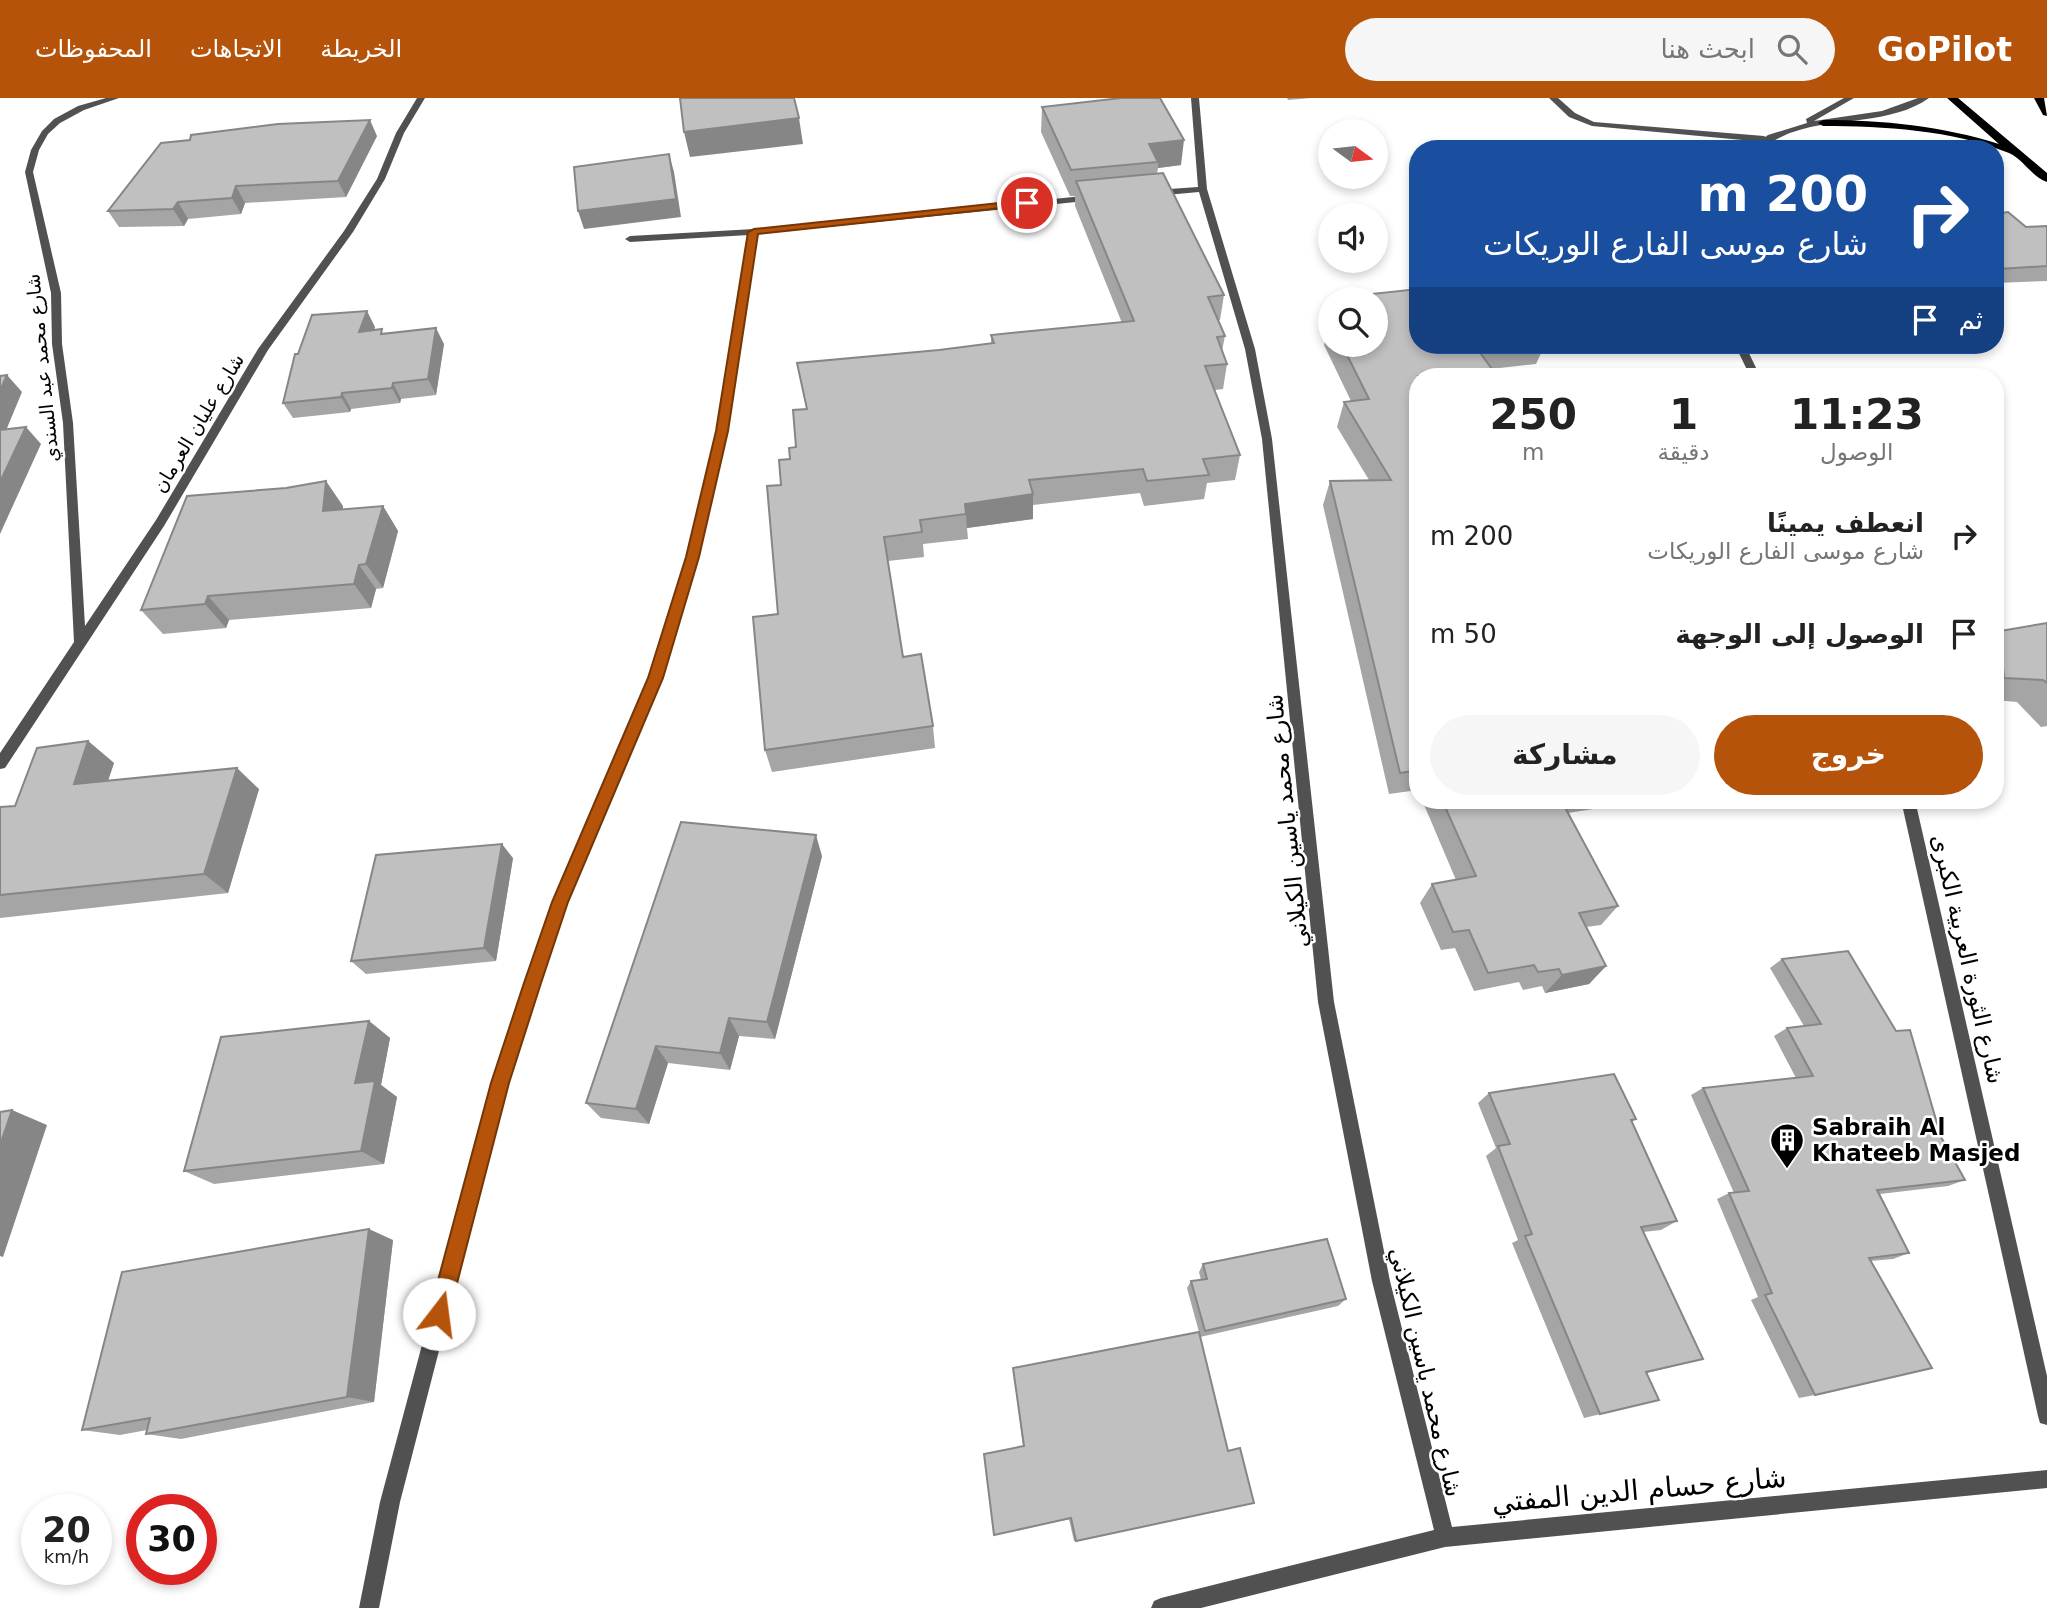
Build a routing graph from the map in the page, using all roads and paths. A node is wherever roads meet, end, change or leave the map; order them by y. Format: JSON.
{"nodes":[{"id":1,"x":114,"y":98,"type":"edge"},
{"id":2,"x":421,"y":98,"type":"edge"},
{"id":3,"x":1195,"y":98,"type":"edge"},
{"id":4,"x":1553,"y":98,"type":"edge"},
{"id":5,"x":1850,"y":98,"type":"edge"},
{"id":6,"x":1925,"y":98,"type":"edge"},
{"id":7,"x":1952,"y":98,"type":"edge"},
{"id":8,"x":2039,"y":98,"type":"edge"},
{"id":9,"x":2047,"y":113,"type":"edge"},
{"id":10,"x":1823,"y":123,"type":"junction"},
{"id":11,"x":1799,"y":127,"type":"junction"},
{"id":12,"x":1764,"y":139,"type":"joint"},
{"id":13,"x":1966,"y":140,"type":"edge"},
{"id":14,"x":2000,"y":140,"type":"edge"},
{"id":15,"x":2004,"y":144,"type":"edge"},
{"id":16,"x":2004,"y":149,"type":"edge"},
{"id":17,"x":2012,"y":151,"type":"junction"},
{"id":18,"x":2047,"y":179,"type":"edge"},
{"id":19,"x":1203,"y":189,"type":"junction"},
{"id":20,"x":1149,"y":193,"type":"edge"},
{"id":21,"x":1110,"y":197,"type":"edge"},
{"id":22,"x":754,"y":232,"type":"junction"},
{"id":23,"x":630,"y":239,"type":"dead end"},
{"id":24,"x":80,"y":642,"type":"junction"},
{"id":25,"x":0,"y":764,"type":"edge"},
{"id":26,"x":1910,"y":809,"type":"edge"},
{"id":27,"x":2047,"y":1416,"type":"edge"},
{"id":28,"x":2047,"y":1479,"type":"edge"},
{"id":29,"x":1444,"y":1537,"type":"junction"},
{"id":30,"x":369,"y":1608,"type":"edge"},
{"id":31,"x":1161,"y":1608,"type":"edge"}],
"edges":[{"from":1,"to":24,"type":"street","name":"شارع محمد عبد السندي"},
{"from":2,"to":24,"type":"street","name":"شارع عليان العرمان"},
{"from":3,"to":19,"type":"street","name":"شارع محمد ياسين الكيلاني"},
{"from":4,"to":12,"type":"street"},
{"from":5,"to":11,"type":"street"},
{"from":6,"to":10,"type":"street"},
{"from":7,"to":14,"type":"main road"},
{"from":8,"to":9,"type":"main road"},
{"from":10,"to":11,"type":"street"},
{"from":10,"to":13,"type":"main road"},
{"from":11,"to":12,"type":"street"},
{"from":15,"to":17,"type":"main road"},
{"from":16,"to":17,"type":"main road"},
{"from":17,"to":18,"type":"main road"},
{"from":19,"to":20,"type":"street"},
{"from":19,"to":29,"type":"street","name":"شارع محمد ياسين الكيلاني"},
{"from":21,"to":22,"type":"street"},
{"from":22,"to":23,"type":"street"},
{"from":22,"to":30,"type":"street"},
{"from":24,"to":25,"type":"street","name":"شارع عليان العرمان"},
{"from":26,"to":27,"type":"street","name":"شارع الثورة العربية الكبرى"},
{"from":28,"to":29,"type":"street","name":"شارع حسام الدين المفتي"},
{"from":29,"to":31,"type":"street","name":"شارع حسام الدين المفتي"}]}
